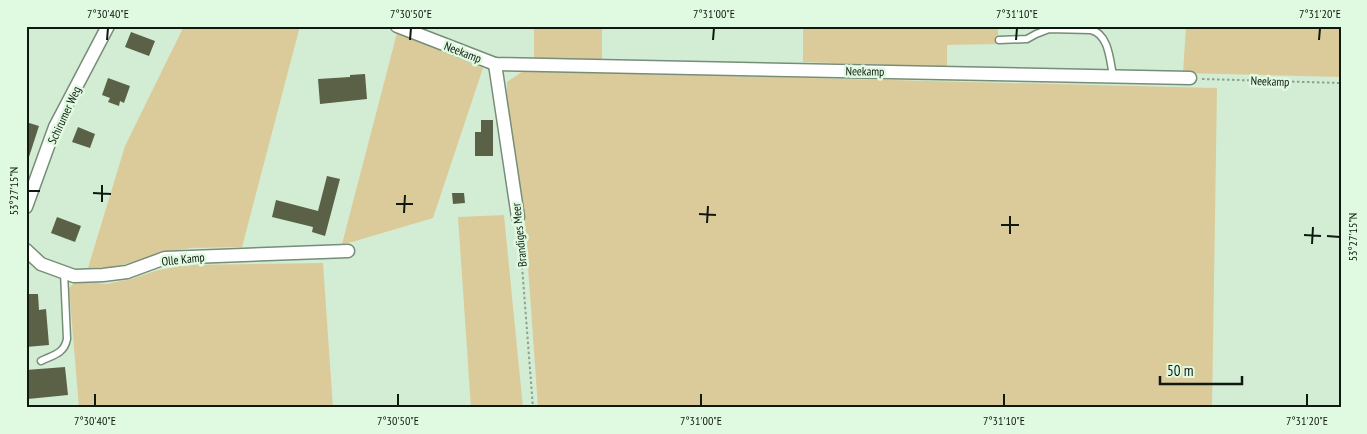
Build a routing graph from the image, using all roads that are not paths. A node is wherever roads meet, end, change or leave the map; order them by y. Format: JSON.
{"nodes":[{"id":1,"x":108,"y":26,"type":"edge"},
{"id":2,"x":397,"y":26,"type":"edge"},
{"id":3,"x":999,"y":40,"type":"dead end"},
{"id":4,"x":495,"y":64,"type":"junction"},
{"id":5,"x":1113,"y":76,"type":"junction"},
{"id":6,"x":1190,"y":78,"type":"road end"},
{"id":7,"x":26,"y":207,"type":"edge"},
{"id":8,"x":518,"y":217,"type":"road end"},
{"id":9,"x":26,"y":250,"type":"edge"},
{"id":10,"x":348,"y":251,"type":"dead end"},
{"id":11,"x":64,"y":272,"type":"junction"},
{"id":12,"x":41,"y":362,"type":"dead end"}],
"edges":[{"from":1,"to":7,"type":"street","name":"Schirumer Weg"},
{"from":2,"to":4,"type":"street","name":"Neekamp"},
{"from":3,"to":5,"type":"lane"},
{"from":4,"to":5,"type":"street","name":"Neekamp"},
{"from":4,"to":8,"type":"street","name":"Brandiges Meer"},
{"from":5,"to":6,"type":"street","name":"Neekamp"},
{"from":9,"to":11,"type":"street","name":"Olle Kamp"},
{"from":10,"to":11,"type":"street","name":"Olle Kamp"},
{"from":11,"to":12,"type":"lane"}]}
